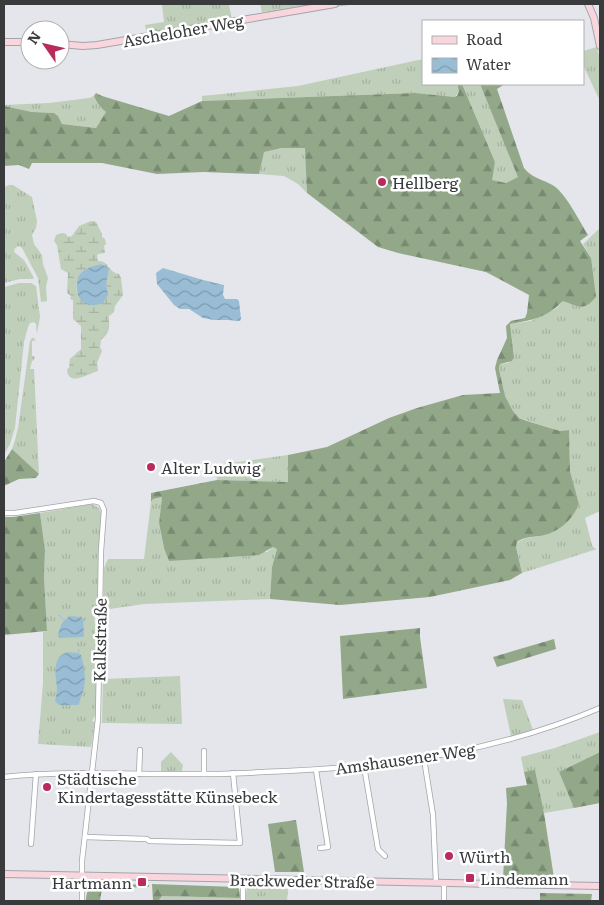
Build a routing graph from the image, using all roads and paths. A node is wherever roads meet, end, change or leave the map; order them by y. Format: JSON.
{"nodes":[{"id":1,"x":335,"y":4,"type":"edge"},
{"id":2,"x":588,"y":4,"type":"edge"},
{"id":3,"x":597,"y":17,"type":"edge"},
{"id":4,"x":4,"y":42,"type":"edge"},
{"id":5,"x":20,"y":42,"type":"edge"},
{"id":6,"x":70,"y":45,"type":"edge"},
{"id":7,"x":600,"y":46,"type":"edge"},
{"id":8,"x":4,"y":513,"type":"edge"},
{"id":9,"x":600,"y":708,"type":"edge"},
{"id":10,"x":140,"y":750,"type":"dead end"},
{"id":11,"x":204,"y":751,"type":"dead end"},
{"id":12,"x":424,"y":759,"type":"junction"},
{"id":13,"x":364,"y":766,"type":"junction"},
{"id":14,"x":316,"y":770,"type":"junction"},
{"id":15,"x":92,"y":773,"type":"junction"},
{"id":16,"x":233,"y":773,"type":"junction"},
{"id":17,"x":36,"y":774,"type":"junction"},
{"id":18,"x":139,"y":774,"type":"junction"},
{"id":19,"x":204,"y":774,"type":"junction"},
{"id":20,"x":4,"y":777,"type":"edge"},
{"id":21,"x":85,"y":837,"type":"junction"},
{"id":22,"x":31,"y":844,"type":"dead end"},
{"id":23,"x":320,"y":848,"type":"dead end"},
{"id":24,"x":385,"y":856,"type":"dead end"},
{"id":25,"x":4,"y":874,"type":"edge"},
{"id":26,"x":82,"y":876,"type":"junction"},
{"id":27,"x":243,"y":879,"type":"junction"},
{"id":28,"x":436,"y":883,"type":"junction"},
{"id":29,"x":444,"y":883,"type":"junction"},
{"id":30,"x":600,"y":886,"type":"edge"},
{"id":31,"x":82,"y":901,"type":"edge"},
{"id":32,"x":243,"y":901,"type":"edge"},
{"id":33,"x":444,"y":901,"type":"edge"}],
"edges":[{"from":1,"to":6,"type":"street","name":"Ascheloher Weg"},
{"from":2,"to":3,"type":"street"},
{"from":3,"to":7,"type":"street"},
{"from":4,"to":5,"type":"street"},
{"from":8,"to":15,"type":"street","name":"Kalkstraße"},
{"from":9,"to":12,"type":"street","name":"Amshausener Weg"},
{"from":10,"to":18,"type":"street"},
{"from":11,"to":19,"type":"street"},
{"from":12,"to":13,"type":"street","name":"Amshausener Weg"},
{"from":12,"to":28,"type":"street"},
{"from":13,"to":14,"type":"street","name":"Amshausener Weg"},
{"from":13,"to":24,"type":"street"},
{"from":14,"to":16,"type":"street","name":"Amshausener Weg"},
{"from":14,"to":23,"type":"street"},
{"from":15,"to":17,"type":"street","name":"Amshausener Weg"},
{"from":15,"to":18,"type":"street","name":"Amshausener Weg"},
{"from":15,"to":21,"type":"street","name":"Kalkstraße"},
{"from":16,"to":19,"type":"street","name":"Amshausener Weg"},
{"from":16,"to":21,"type":"street"},
{"from":17,"to":20,"type":"street","name":"Amshausener Weg"},
{"from":17,"to":22,"type":"street"},
{"from":18,"to":19,"type":"street","name":"Amshausener Weg"},
{"from":21,"to":26,"type":"street","name":"Kalkstraße"},
{"from":25,"to":26,"type":"street","name":"Brackweder Straße"},
{"from":26,"to":27,"type":"street","name":"Brackweder Straße"},
{"from":26,"to":31,"type":"street","name":"Kalkstraße"},
{"from":27,"to":28,"type":"street","name":"Brackweder Straße"},
{"from":27,"to":32,"type":"street"},
{"from":28,"to":29,"type":"street","name":"Brackweder Straße"},
{"from":29,"to":30,"type":"street","name":"Brackweder Straße"},
{"from":29,"to":33,"type":"street"}]}
